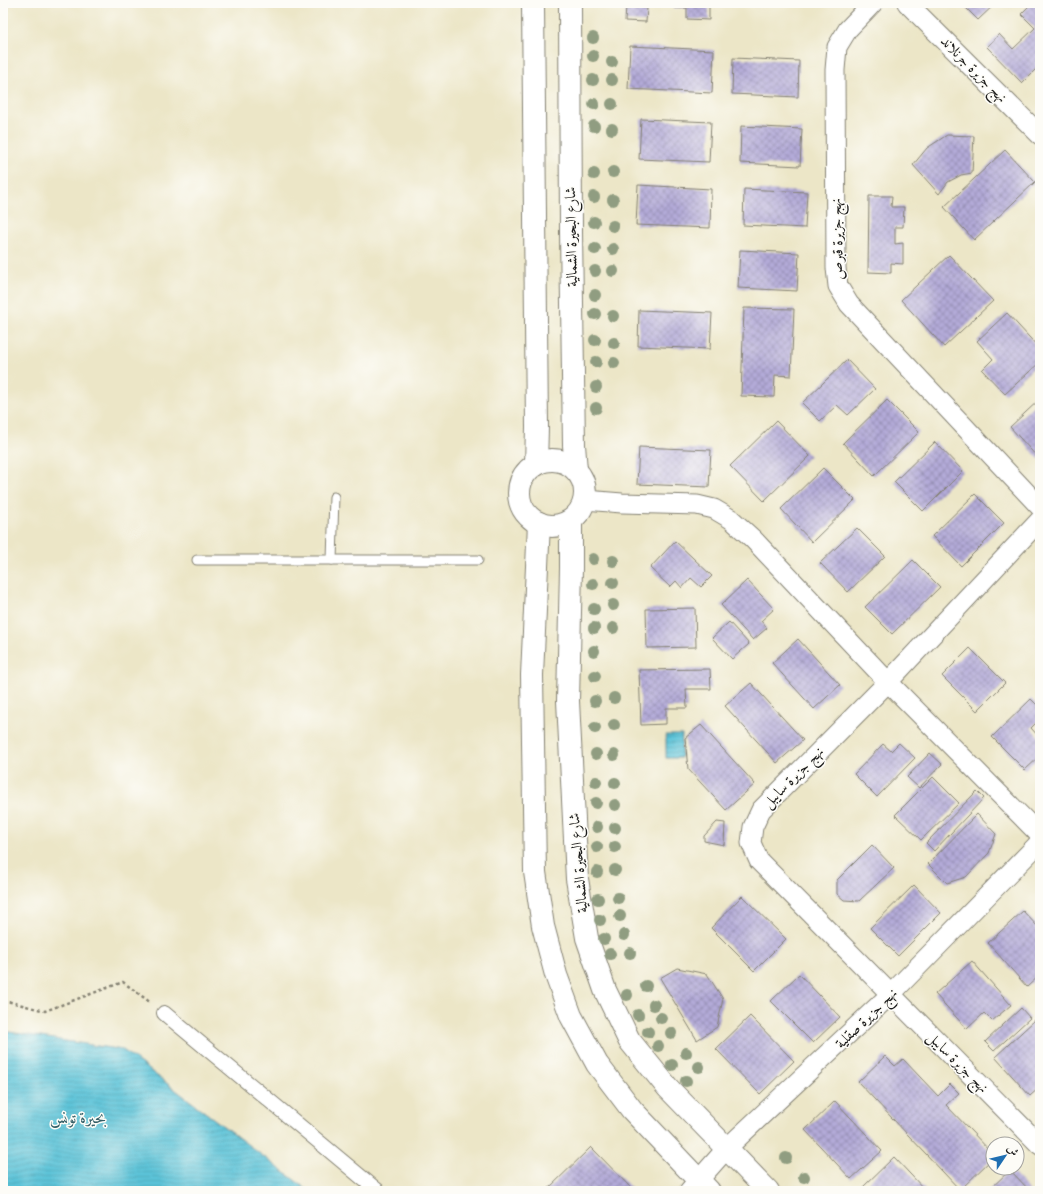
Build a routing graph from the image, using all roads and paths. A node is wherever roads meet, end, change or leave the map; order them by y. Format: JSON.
{"nodes":[{"id":1,"x":534,"y":3,"type":"edge"},
{"id":2,"x":570,"y":3,"type":"edge"},
{"id":3,"x":873,"y":3,"type":"edge"},
{"id":4,"x":907,"y":3,"type":"edge"},
{"id":5,"x":1040,"y":135,"type":"edge"},
{"id":6,"x":536,"y":465,"type":"junction"},
{"id":7,"x":576,"y":470,"type":"junction"},
{"id":8,"x":334,"y":497,"type":"dead end"},
{"id":9,"x":585,"y":500,"type":"junction"},
{"id":10,"x":1040,"y":507,"type":"edge"},
{"id":11,"x":1040,"y":520,"type":"edge"},
{"id":12,"x":570,"y":521,"type":"junction"},
{"id":13,"x":539,"y":523,"type":"junction"},
{"id":14,"x":197,"y":560,"type":"dead end"},
{"id":15,"x":332,"y":560,"type":"junction"},
{"id":16,"x":478,"y":560,"type":"dead end"},
{"id":17,"x":888,"y":682,"type":"junction"},
{"id":18,"x":1040,"y":834,"type":"edge"},
{"id":19,"x":1040,"y":842,"type":"edge"},
{"id":20,"x":891,"y":994,"type":"junction"},
{"id":21,"x":3,"y":1000,"type":"edge"},
{"id":22,"x":164,"y":1013,"type":"joint"},
{"id":23,"x":1040,"y":1145,"type":"edge"},
{"id":24,"x":727,"y":1148,"type":"junction"},
{"id":25,"x":699,"y":1187,"type":"edge"},
{"id":26,"x":378,"y":1191,"type":"edge"},
{"id":27,"x":768,"y":1191,"type":"edge"}],
"edges":[{"from":1,"to":6,"type":"main road"},
{"from":2,"to":7,"type":"main road","name":"شارع البحيرة الشمالية"},
{"from":3,"to":10,"type":"street","name":"نهج جزيرة قبرص"},
{"from":4,"to":5,"type":"street","name":"نهج جزيرة جرنلاند"},
{"from":6,"to":7,"type":"main road"},
{"from":6,"to":13,"type":"main road"},
{"from":7,"to":9,"type":"main road"},
{"from":8,"to":15,"type":"lane"},
{"from":9,"to":12,"type":"main road"},
{"from":9,"to":17,"type":"street"},
{"from":11,"to":17,"type":"street","name":"نهج جزيرة سايبل"},
{"from":12,"to":13,"type":"main road"},
{"from":12,"to":24,"type":"main road","name":"شارع البحيرة الشمالية"},
{"from":13,"to":25,"type":"main road"},
{"from":14,"to":15,"type":"lane"},
{"from":15,"to":16,"type":"lane"},
{"from":17,"to":18,"type":"street"},
{"from":17,"to":20,"type":"street","name":"نهج جزيرة سايبل"},
{"from":19,"to":20,"type":"street","name":"نهج جزيرة صقلية"},
{"from":20,"to":23,"type":"street","name":"نهج جزيرة سايبل"},
{"from":20,"to":24,"type":"street","name":"نهج جزيرة صقلية"},
{"from":21,"to":22,"type":"path"},
{"from":22,"to":26,"type":"street"},
{"from":24,"to":25,"type":"street","name":"نهج جزيرة صقلية"},
{"from":24,"to":27,"type":"main road","name":"شارع البحيرة الشمالية"}]}
